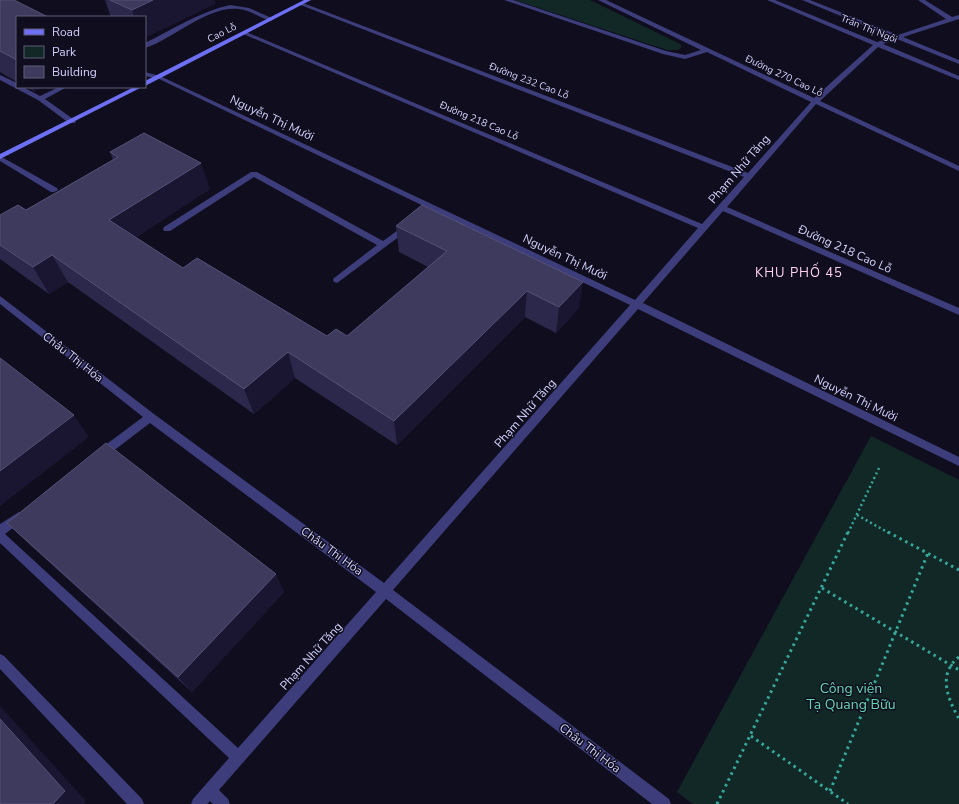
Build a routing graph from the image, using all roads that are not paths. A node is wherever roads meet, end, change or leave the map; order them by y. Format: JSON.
{"nodes":[{"id":1,"x":308,"y":0,"type":"edge"},
{"id":2,"x":507,"y":0,"type":"edge"},
{"id":3,"x":601,"y":0,"type":"edge"},
{"id":4,"x":770,"y":0,"type":"edge"},
{"id":5,"x":805,"y":0,"type":"edge"},
{"id":6,"x":921,"y":0,"type":"edge"},
{"id":7,"x":301,"y":4,"type":"junction"},
{"id":8,"x":959,"y":17,"type":"edge"},
{"id":9,"x":271,"y":19,"type":"junction"},
{"id":10,"x":950,"y":19,"type":"junction"},
{"id":11,"x":244,"y":33,"type":"junction"},
{"id":12,"x":897,"y":37,"type":"junction"},
{"id":13,"x":877,"y":44,"type":"junction"},
{"id":14,"x":146,"y":45,"type":"edge"},
{"id":15,"x":707,"y":50,"type":"junction"},
{"id":16,"x":959,"y":62,"type":"edge"},
{"id":17,"x":146,"y":74,"type":"edge"},
{"id":18,"x":0,"y":77,"type":"edge"},
{"id":19,"x":158,"y":77,"type":"junction"},
{"id":20,"x":959,"y":78,"type":"edge"},
{"id":21,"x":146,"y":83,"type":"edge"},
{"id":22,"x":16,"y":86,"type":"edge"},
{"id":23,"x":20,"y":88,"type":"edge"},
{"id":24,"x":62,"y":88,"type":"edge"},
{"id":25,"x":137,"y":88,"type":"edge"},
{"id":26,"x":40,"y":99,"type":"junction"},
{"id":27,"x":815,"y":102,"type":"junction"},
{"id":28,"x":72,"y":121,"type":"junction"},
{"id":29,"x":0,"y":157,"type":"edge"},
{"id":30,"x":959,"y":169,"type":"edge"},
{"id":31,"x":750,"y":176,"type":"junction"},
{"id":32,"x":54,"y":190,"type":"dead end"},
{"id":33,"x":722,"y":208,"type":"junction"},
{"id":34,"x":415,"y":222,"type":"edge"},
{"id":35,"x":705,"y":228,"type":"junction"},
{"id":36,"x":167,"y":229,"type":"dead end"},
{"id":37,"x":383,"y":245,"type":"junction"},
{"id":38,"x":337,"y":280,"type":"dead end"},
{"id":39,"x":0,"y":299,"type":"edge"},
{"id":40,"x":638,"y":305,"type":"junction"},
{"id":41,"x":959,"y":312,"type":"edge"},
{"id":42,"x":150,"y":417,"type":"junction"},
{"id":43,"x":94,"y":460,"type":"edge"},
{"id":44,"x":959,"y":462,"type":"edge"},
{"id":45,"x":25,"y":512,"type":"edge"},
{"id":46,"x":0,"y":531,"type":"edge"},
{"id":47,"x":0,"y":536,"type":"edge"},
{"id":48,"x":386,"y":592,"type":"junction"},
{"id":49,"x":0,"y":660,"type":"edge"},
{"id":50,"x":239,"y":758,"type":"junction"},
{"id":51,"x":210,"y":791,"type":"junction"},
{"id":52,"x":137,"y":804,"type":"edge"},
{"id":53,"x":198,"y":804,"type":"edge"},
{"id":54,"x":223,"y":804,"type":"edge"},
{"id":55,"x":664,"y":804,"type":"edge"}],
"edges":[{"from":1,"to":7,"type":"street","name":"Cao Lỗ"},
{"from":2,"to":15,"type":"street"},
{"from":3,"to":15,"type":"street","name":"Đường 270 Cao Lỗ"},
{"from":4,"to":13,"type":"street","name":"Trần Thị Ngôi"},
{"from":5,"to":12,"type":"street","name":"Trần Thị Ngôi"},
{"from":6,"to":10,"type":"street"},
{"from":7,"to":9,"type":"street","name":"Cao Lỗ"},
{"from":7,"to":31,"type":"street","name":"Đường 232 Cao Lỗ"},
{"from":8,"to":10,"type":"street"},
{"from":9,"to":11,"type":"street","name":"Cao Lỗ"},
{"from":9,"to":14,"type":"street"},
{"from":10,"to":12,"type":"street"},
{"from":11,"to":19,"type":"street","name":"Cao Lỗ"},
{"from":11,"to":35,"type":"street","name":"Đường 218 Cao Lỗ"},
{"from":12,"to":13,"type":"street"},
{"from":12,"to":16,"type":"street","name":"Trần Thị Ngôi"},
{"from":13,"to":20,"type":"street","name":"Trần Thị Ngôi"},
{"from":13,"to":27,"type":"street","name":"Phạm Nhữ Tăng"},
{"from":15,"to":27,"type":"street","name":"Đường 270 Cao Lỗ"},
{"from":17,"to":19,"type":"street","name":"Nguyễn Thị Mười"},
{"from":18,"to":22,"type":"street"},
{"from":19,"to":21,"type":"street","name":"Cao Lỗ"},
{"from":19,"to":40,"type":"street","name":"Nguyễn Thị Mười"},
{"from":23,"to":26,"type":"street"},
{"from":24,"to":26,"type":"street"},
{"from":25,"to":28,"type":"street"},
{"from":26,"to":28,"type":"street"},
{"from":27,"to":30,"type":"street","name":"Đường 270 Cao Lỗ"},
{"from":27,"to":31,"type":"street","name":"Phạm Nhữ Tăng"},
{"from":28,"to":29,"type":"street"},
{"from":29,"to":32,"type":"street"},
{"from":31,"to":33,"type":"street","name":"Phạm Nhữ Tăng"},
{"from":33,"to":35,"type":"street","name":"Phạm Nhữ Tăng"},
{"from":33,"to":41,"type":"street","name":"Đường 218 Cao Lỗ"},
{"from":34,"to":37,"type":"street"},
{"from":35,"to":40,"type":"street","name":"Phạm Nhữ Tăng"},
{"from":36,"to":37,"type":"street"},
{"from":37,"to":38,"type":"street"},
{"from":39,"to":42,"type":"street","name":"Châu Thị Hóa"},
{"from":40,"to":44,"type":"street","name":"Nguyễn Thị Mười"},
{"from":40,"to":48,"type":"street","name":"Phạm Nhữ Tăng"},
{"from":42,"to":43,"type":"street"},
{"from":42,"to":48,"type":"street","name":"Châu Thị Hóa"},
{"from":45,"to":46,"type":"street"},
{"from":47,"to":50,"type":"street"},
{"from":48,"to":50,"type":"street","name":"Phạm Nhữ Tăng"},
{"from":48,"to":55,"type":"street","name":"Châu Thị Hóa"},
{"from":49,"to":52,"type":"street"},
{"from":50,"to":51,"type":"street","name":"Phạm Nhữ Tăng"},
{"from":51,"to":53,"type":"street","name":"Phạm Nhữ Tăng"},
{"from":51,"to":54,"type":"street"}]}
